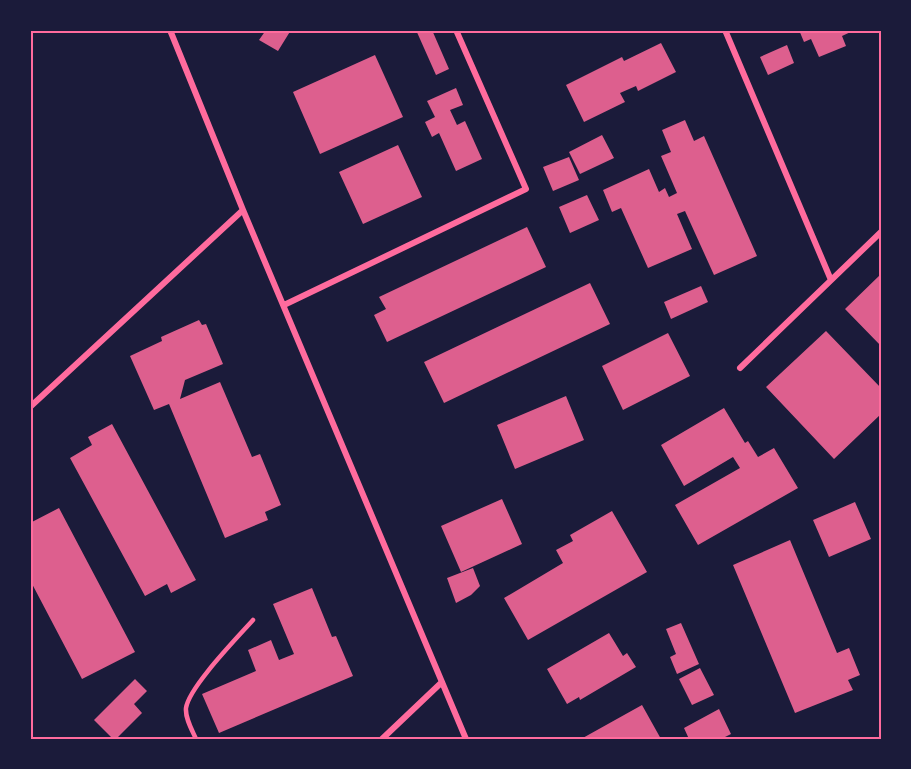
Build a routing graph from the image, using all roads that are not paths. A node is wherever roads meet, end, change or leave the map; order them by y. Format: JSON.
{"nodes":[{"id":1,"x":170,"y":30,"type":"edge"},
{"id":2,"x":456,"y":30,"type":"edge"},
{"id":3,"x":725,"y":30,"type":"edge"},
{"id":4,"x":243,"y":210,"type":"junction"},
{"id":5,"x":881,"y":232,"type":"edge"},
{"id":6,"x":831,"y":280,"type":"junction"},
{"id":7,"x":284,"y":305,"type":"junction"},
{"id":8,"x":740,"y":368,"type":"dead end"},
{"id":9,"x":30,"y":407,"type":"edge"},
{"id":10,"x":253,"y":620,"type":"dead end"},
{"id":11,"x":442,"y":682,"type":"junction"},
{"id":12,"x":196,"y":739,"type":"edge"},
{"id":13,"x":382,"y":739,"type":"edge"},
{"id":14,"x":466,"y":739,"type":"edge"}],
"edges":[{"from":1,"to":4,"type":"street"},
{"from":2,"to":7,"type":"street"},
{"from":3,"to":6,"type":"street"},
{"from":4,"to":7,"type":"street"},
{"from":4,"to":9,"type":"street"},
{"from":5,"to":6,"type":"street"},
{"from":6,"to":8,"type":"street"},
{"from":7,"to":11,"type":"street"},
{"from":10,"to":12,"type":"lane"},
{"from":11,"to":13,"type":"street"},
{"from":11,"to":14,"type":"street"}]}
